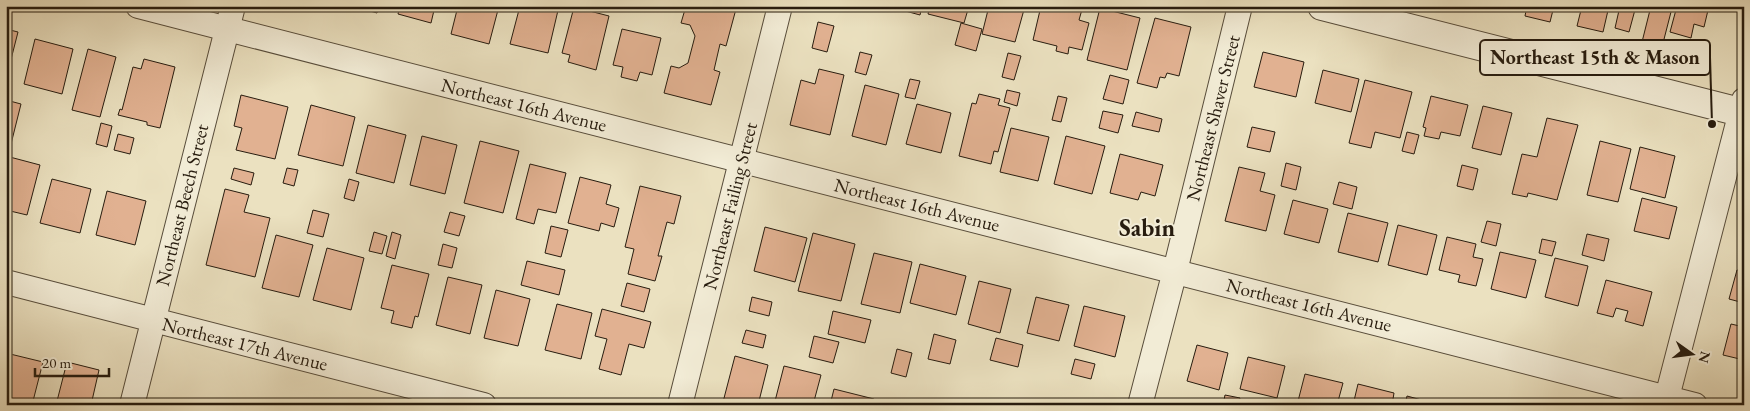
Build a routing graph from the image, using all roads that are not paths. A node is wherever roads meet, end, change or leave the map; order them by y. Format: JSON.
{"nodes":[{"id":1,"x":138,"y":6,"type":"edge"},
{"id":2,"x":233,"y":6,"type":"edge"},
{"id":3,"x":780,"y":6,"type":"edge"},
{"id":4,"x":1240,"y":6,"type":"edge"},
{"id":5,"x":1322,"y":6,"type":"edge"},
{"id":6,"x":227,"y":30,"type":"junction"},
{"id":7,"x":1743,"y":109,"type":"edge"},
{"id":8,"x":742,"y":160,"type":"junction"},
{"id":9,"x":1175,"y":271,"type":"junction"},
{"id":10,"x":6,"y":282,"type":"edge"},
{"id":11,"x":153,"y":320,"type":"junction"},
{"id":12,"x":1666,"y":401,"type":"edge"},
{"id":13,"x":132,"y":405,"type":"edge"},
{"id":14,"x":484,"y":405,"type":"edge"},
{"id":15,"x":680,"y":405,"type":"edge"},
{"id":16,"x":1140,"y":405,"type":"edge"},
{"id":17,"x":1695,"y":405,"type":"edge"}],
"edges":[{"from":1,"to":6,"type":"street","name":"Northeast 16th Avenue"},
{"from":2,"to":6,"type":"street","name":"Northeast Beech Street"},
{"from":3,"to":8,"type":"street","name":"Northeast Failing Street"},
{"from":4,"to":9,"type":"street","name":"Northeast Shaver Street"},
{"from":5,"to":7,"type":"street"},
{"from":6,"to":8,"type":"street","name":"Northeast 16th Avenue"},
{"from":6,"to":11,"type":"street","name":"Northeast Beech Street"},
{"from":7,"to":12,"type":"street"},
{"from":8,"to":9,"type":"street","name":"Northeast 16th Avenue"},
{"from":8,"to":15,"type":"street","name":"Northeast Failing Street"},
{"from":9,"to":12,"type":"street","name":"Northeast 16th Avenue"},
{"from":9,"to":16,"type":"street","name":"Northeast Shaver Street"},
{"from":10,"to":11,"type":"street","name":"Northeast 17th Avenue"},
{"from":11,"to":13,"type":"street","name":"Northeast Beech Street"},
{"from":11,"to":14,"type":"street","name":"Northeast 17th Avenue"},
{"from":12,"to":17,"type":"street","name":"Northeast 16th Avenue"}]}
